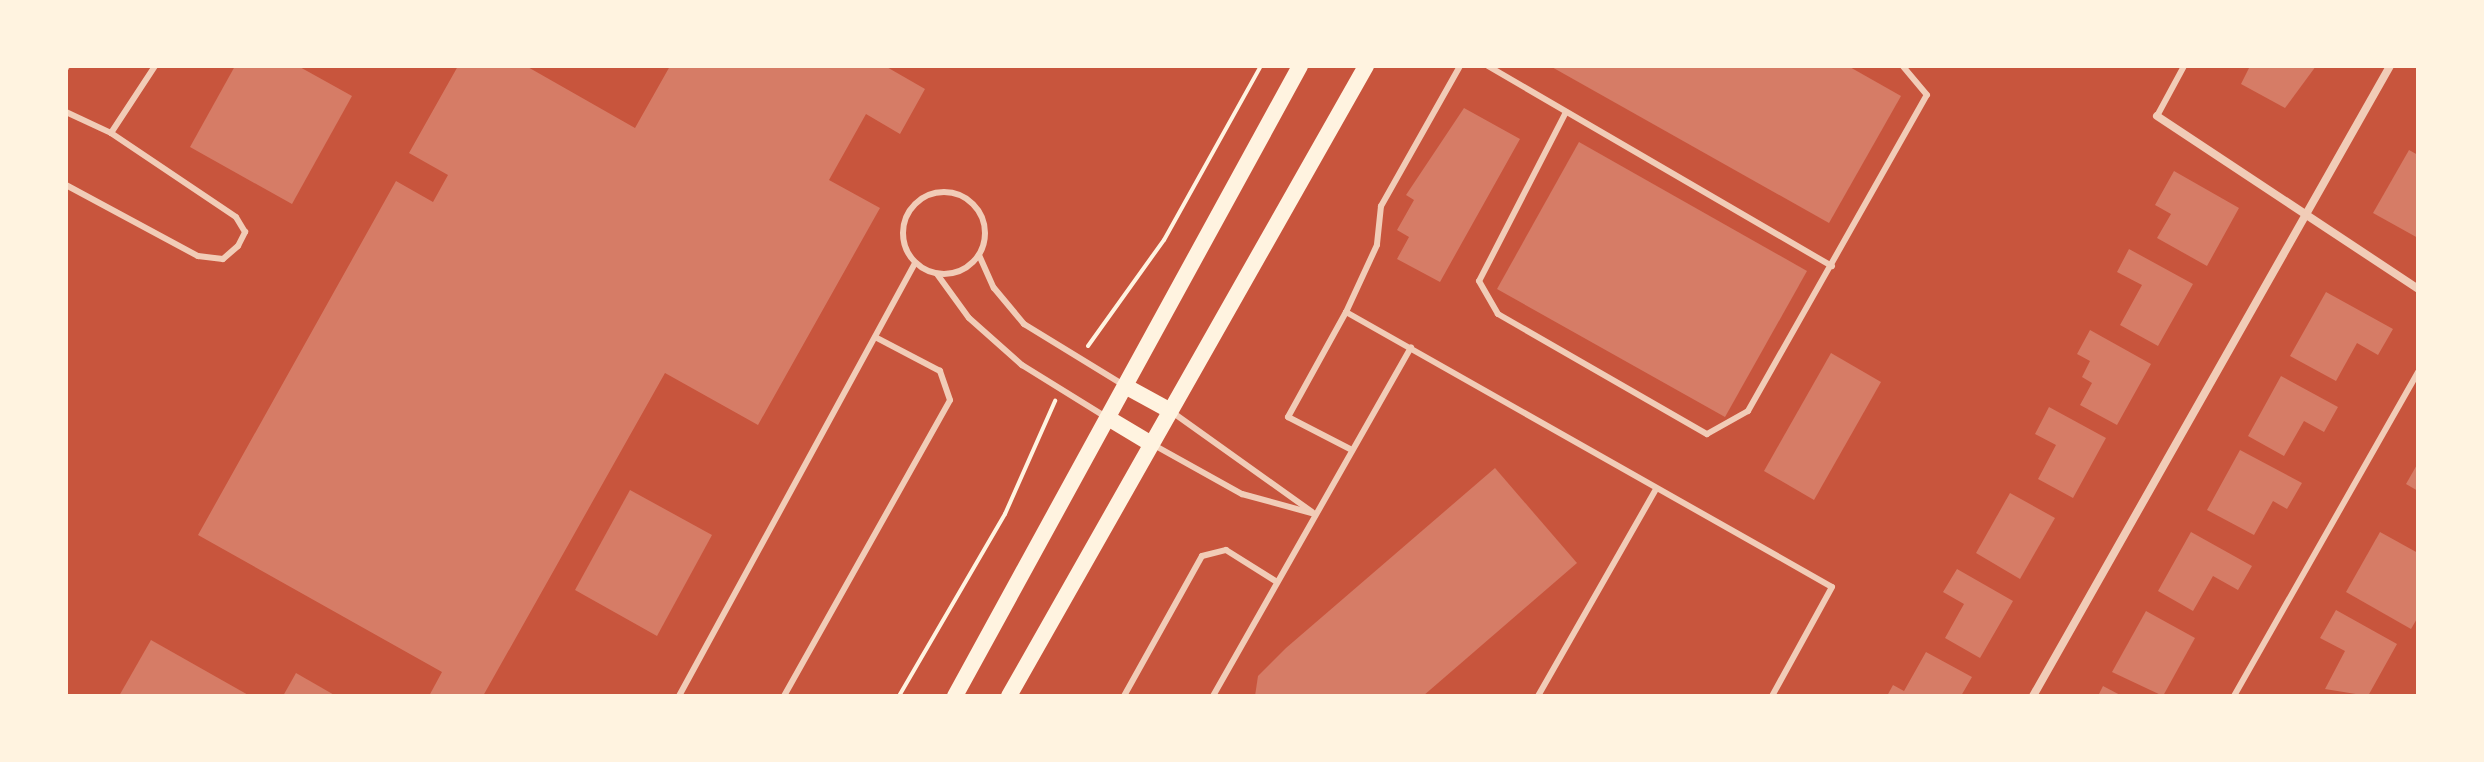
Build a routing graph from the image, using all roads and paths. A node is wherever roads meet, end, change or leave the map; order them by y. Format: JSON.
{"nodes":[{"id":1,"x":155,"y":66,"type":"edge"},
{"id":2,"x":1261,"y":66,"type":"edge"},
{"id":3,"x":1300,"y":66,"type":"edge"},
{"id":4,"x":1366,"y":66,"type":"edge"},
{"id":5,"x":1460,"y":66,"type":"edge"},
{"id":6,"x":1488,"y":66,"type":"edge"},
{"id":7,"x":1903,"y":66,"type":"edge"},
{"id":8,"x":2184,"y":66,"type":"edge"},
{"id":9,"x":2390,"y":66,"type":"edge"},
{"id":10,"x":66,"y":112,"type":"edge"},
{"id":11,"x":1566,"y":112,"type":"junction"},
{"id":12,"x":2157,"y":116,"type":"joint"},
{"id":13,"x":111,"y":133,"type":"junction"},
{"id":14,"x":66,"y":185,"type":"edge"},
{"id":15,"x":2307,"y":215,"type":"junction"},
{"id":16,"x":979,"y":255,"type":"junction"},
{"id":17,"x":915,"y":263,"type":"junction"},
{"id":18,"x":1832,"y":266,"type":"junction"},
{"id":19,"x":937,"y":274,"type":"junction"},
{"id":20,"x":2418,"y":289,"type":"edge"},
{"id":21,"x":1346,"y":312,"type":"junction"},
{"id":22,"x":875,"y":337,"type":"junction"},
{"id":23,"x":1411,"y":347,"type":"junction"},
{"id":24,"x":1085,"y":351,"type":"dead end"},
{"id":25,"x":2418,"y":372,"type":"edge"},
{"id":26,"x":1125,"y":386,"type":"junction"},
{"id":27,"x":1054,"y":404,"type":"dead end"},
{"id":28,"x":1167,"y":409,"type":"junction"},
{"id":29,"x":1108,"y":418,"type":"junction"},
{"id":30,"x":1148,"y":442,"type":"junction"},
{"id":31,"x":1352,"y":450,"type":"junction"},
{"id":32,"x":1656,"y":489,"type":"junction"},
{"id":33,"x":1315,"y":514,"type":"junction"},
{"id":34,"x":1277,"y":582,"type":"junction"},
{"id":35,"x":679,"y":696,"type":"edge"},
{"id":36,"x":784,"y":696,"type":"edge"},
{"id":37,"x":899,"y":696,"type":"edge"},
{"id":38,"x":955,"y":696,"type":"edge"},
{"id":39,"x":1009,"y":696,"type":"edge"},
{"id":40,"x":1124,"y":696,"type":"edge"},
{"id":41,"x":1213,"y":696,"type":"edge"},
{"id":42,"x":1538,"y":696,"type":"edge"},
{"id":43,"x":1772,"y":696,"type":"edge"},
{"id":44,"x":2033,"y":696,"type":"edge"},
{"id":45,"x":2234,"y":696,"type":"edge"}],
"edges":[{"from":1,"to":13,"type":"lane"},
{"from":2,"to":24,"type":"path"},
{"from":3,"to":26,"type":"main road"},
{"from":4,"to":28,"type":"main road"},
{"from":5,"to":21,"type":"lane"},
{"from":6,"to":11,"type":"lane"},
{"from":7,"to":18,"type":"lane"},
{"from":8,"to":12,"type":"lane"},
{"from":9,"to":15,"type":"street"},
{"from":10,"to":13,"type":"lane"},
{"from":11,"to":18,"type":"lane"},
{"from":11,"to":18,"type":"lane"},
{"from":12,"to":15,"type":"street"},
{"from":13,"to":14,"type":"lane"},
{"from":15,"to":20,"type":"street"},
{"from":15,"to":44,"type":"street"},
{"from":16,"to":17,"type":"lane"},
{"from":16,"to":19,"type":"lane"},
{"from":16,"to":26,"type":"lane"},
{"from":17,"to":19,"type":"lane"},
{"from":17,"to":22,"type":"lane"},
{"from":19,"to":29,"type":"lane"},
{"from":21,"to":23,"type":"lane"},
{"from":21,"to":31,"type":"lane"},
{"from":22,"to":35,"type":"lane"},
{"from":22,"to":36,"type":"lane"},
{"from":23,"to":31,"type":"lane"},
{"from":23,"to":32,"type":"lane"},
{"from":25,"to":45,"type":"lane"},
{"from":26,"to":28,"type":"main road"},
{"from":26,"to":29,"type":"main road"},
{"from":27,"to":37,"type":"path"},
{"from":28,"to":30,"type":"main road"},
{"from":28,"to":33,"type":"lane"},
{"from":29,"to":30,"type":"main road"},
{"from":29,"to":38,"type":"main road"},
{"from":30,"to":33,"type":"lane"},
{"from":30,"to":39,"type":"main road"},
{"from":31,"to":33,"type":"lane"},
{"from":32,"to":42,"type":"lane"},
{"from":32,"to":43,"type":"lane"},
{"from":33,"to":34,"type":"lane"},
{"from":34,"to":40,"type":"lane"},
{"from":34,"to":41,"type":"lane"}]}
